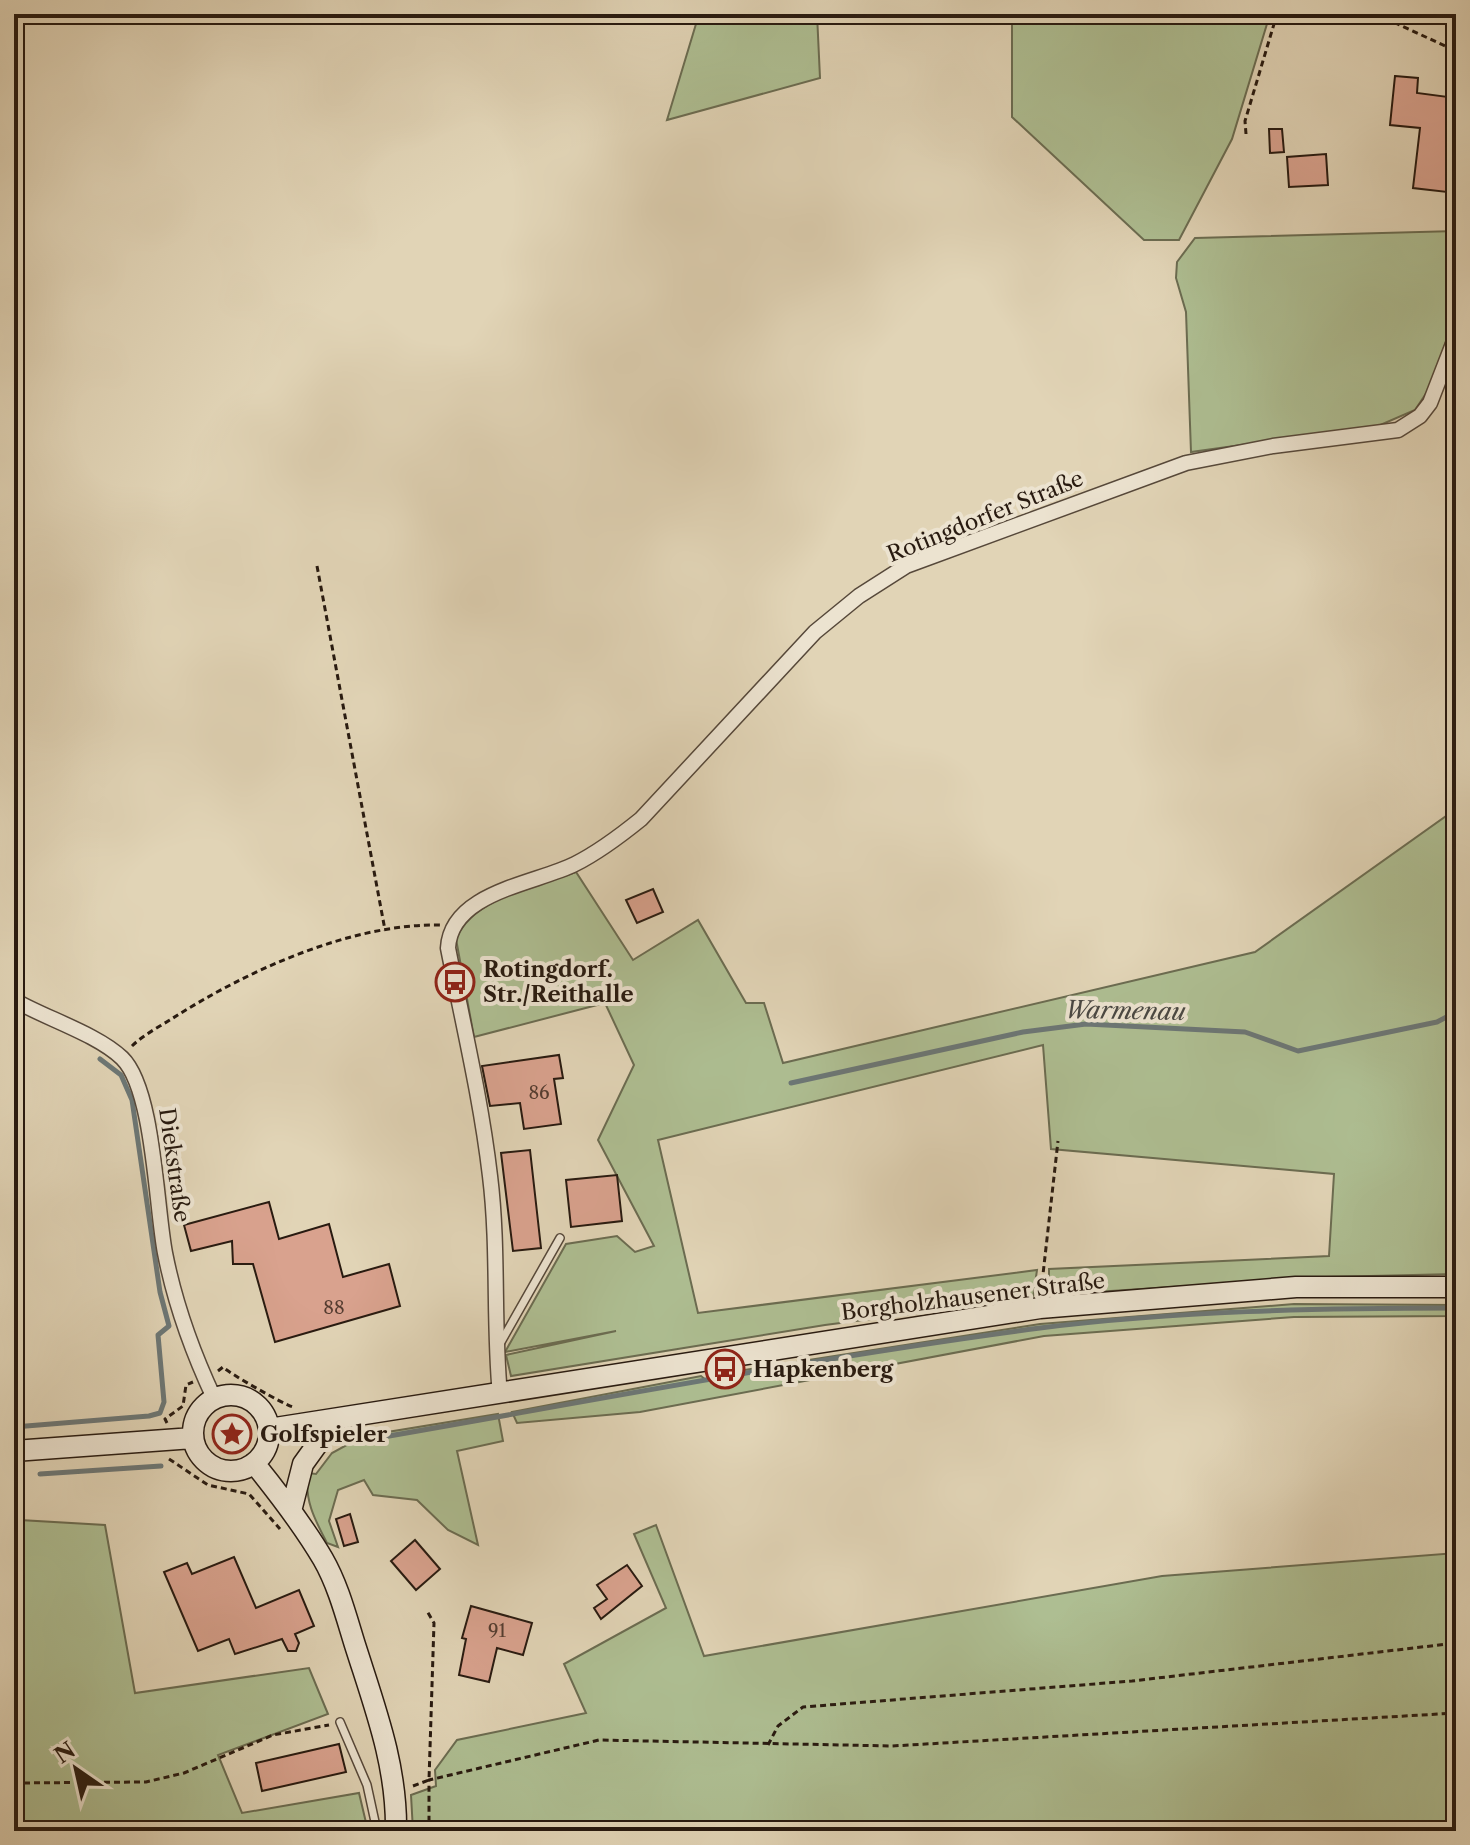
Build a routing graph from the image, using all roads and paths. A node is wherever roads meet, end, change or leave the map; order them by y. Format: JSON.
{"nodes":[{"id":1,"x":1277,"y":14,"type":"edge"},
{"id":2,"x":1376,"y":14,"type":"edge"},
{"id":3,"x":1456,"y":51,"type":"edge"},
{"id":4,"x":1246,"y":134,"type":"dead end"},
{"id":5,"x":1456,"y":336,"type":"edge"},
{"id":6,"x":317,"y":566,"type":"dead end"},
{"id":7,"x":452,"y":927,"type":"junction"},
{"id":8,"x":385,"y":930,"type":"junction"},
{"id":9,"x":14,"y":1000,"type":"edge"},
{"id":10,"x":122,"y":1057,"type":"junction"},
{"id":11,"x":1058,"y":1141,"type":"dead end"},
{"id":12,"x":560,"y":1238,"type":"dead end"},
{"id":13,"x":1456,"y":1287,"type":"edge"},
{"id":14,"x":1040,"y":1308,"type":"junction"},
{"id":15,"x":496,"y":1351,"type":"junction"},
{"id":16,"x":500,"y":1395,"type":"junction"},
{"id":17,"x":214,"y":1398,"type":"junction"},
{"id":18,"x":334,"y":1421,"type":"junction"},
{"id":19,"x":269,"y":1429,"type":"junction"},
{"id":20,"x":193,"y":1438,"type":"junction"},
{"id":21,"x":168,"y":1441,"type":"junction"},
{"id":22,"x":14,"y":1451,"type":"edge"},
{"id":23,"x":254,"y":1463,"type":"junction"},
{"id":24,"x":291,"y":1511,"type":"junction"},
{"id":25,"x":283,"y":1533,"type":"dead end"},
{"id":26,"x":427,"y":1611,"type":"dead end"},
{"id":27,"x":1456,"y":1643,"type":"edge"},
{"id":28,"x":1456,"y":1713,"type":"edge"},
{"id":29,"x":340,"y":1722,"type":"joint"},
{"id":30,"x":768,"y":1745,"type":"junction"},
{"id":31,"x":429,"y":1780,"type":"junction"},
{"id":32,"x":14,"y":1783,"type":"edge"},
{"id":33,"x":396,"y":1792,"type":"junction"},
{"id":34,"x":377,"y":1831,"type":"edge"},
{"id":35,"x":396,"y":1831,"type":"edge"},
{"id":36,"x":433,"y":1831,"type":"edge"},
{"id":37,"x":1269,"y":1831,"type":"edge"},
{"id":38,"x":1368,"y":1831,"type":"edge"}],
"edges":[{"from":1,"to":4,"type":"path"},
{"from":2,"to":3,"type":"path"},
{"from":5,"to":7,"type":"street","name":"Rotingdorfer Straße"},
{"from":6,"to":8,"type":"path"},
{"from":7,"to":8,"type":"path"},
{"from":7,"to":15,"type":"street"},
{"from":8,"to":10,"type":"path"},
{"from":9,"to":10,"type":"street"},
{"from":10,"to":17,"type":"street","name":"Diekstraße"},
{"from":11,"to":14,"type":"path"},
{"from":12,"to":15,"type":"lane"},
{"from":13,"to":14,"type":"main road","name":"Borgholzhausener Straße"},
{"from":14,"to":16,"type":"main road","name":"Borgholzhausener Straße"},
{"from":15,"to":16,"type":"street"},
{"from":16,"to":18,"type":"main road","name":"Borgholzhausener Straße"},
{"from":17,"to":19,"type":"main road"},
{"from":17,"to":20,"type":"main road"},
{"from":18,"to":19,"type":"main road","name":"Borgholzhausener Straße"},
{"from":18,"to":24,"type":"main road"},
{"from":19,"to":23,"type":"main road"},
{"from":20,"to":21,"type":"main road"},
{"from":20,"to":23,"type":"main road"},
{"from":21,"to":22,"type":"main road"},
{"from":21,"to":25,"type":"path"},
{"from":23,"to":24,"type":"main road"},
{"from":24,"to":33,"type":"main road"},
{"from":26,"to":31,"type":"path"},
{"from":27,"to":30,"type":"path"},
{"from":28,"to":30,"type":"path"},
{"from":29,"to":32,"type":"path"},
{"from":29,"to":34,"type":"lane"},
{"from":30,"to":31,"type":"path"},
{"from":31,"to":33,"type":"path"},
{"from":31,"to":36,"type":"path"},
{"from":33,"to":35,"type":"main road"},
{"from":37,"to":38,"type":"path"}]}
